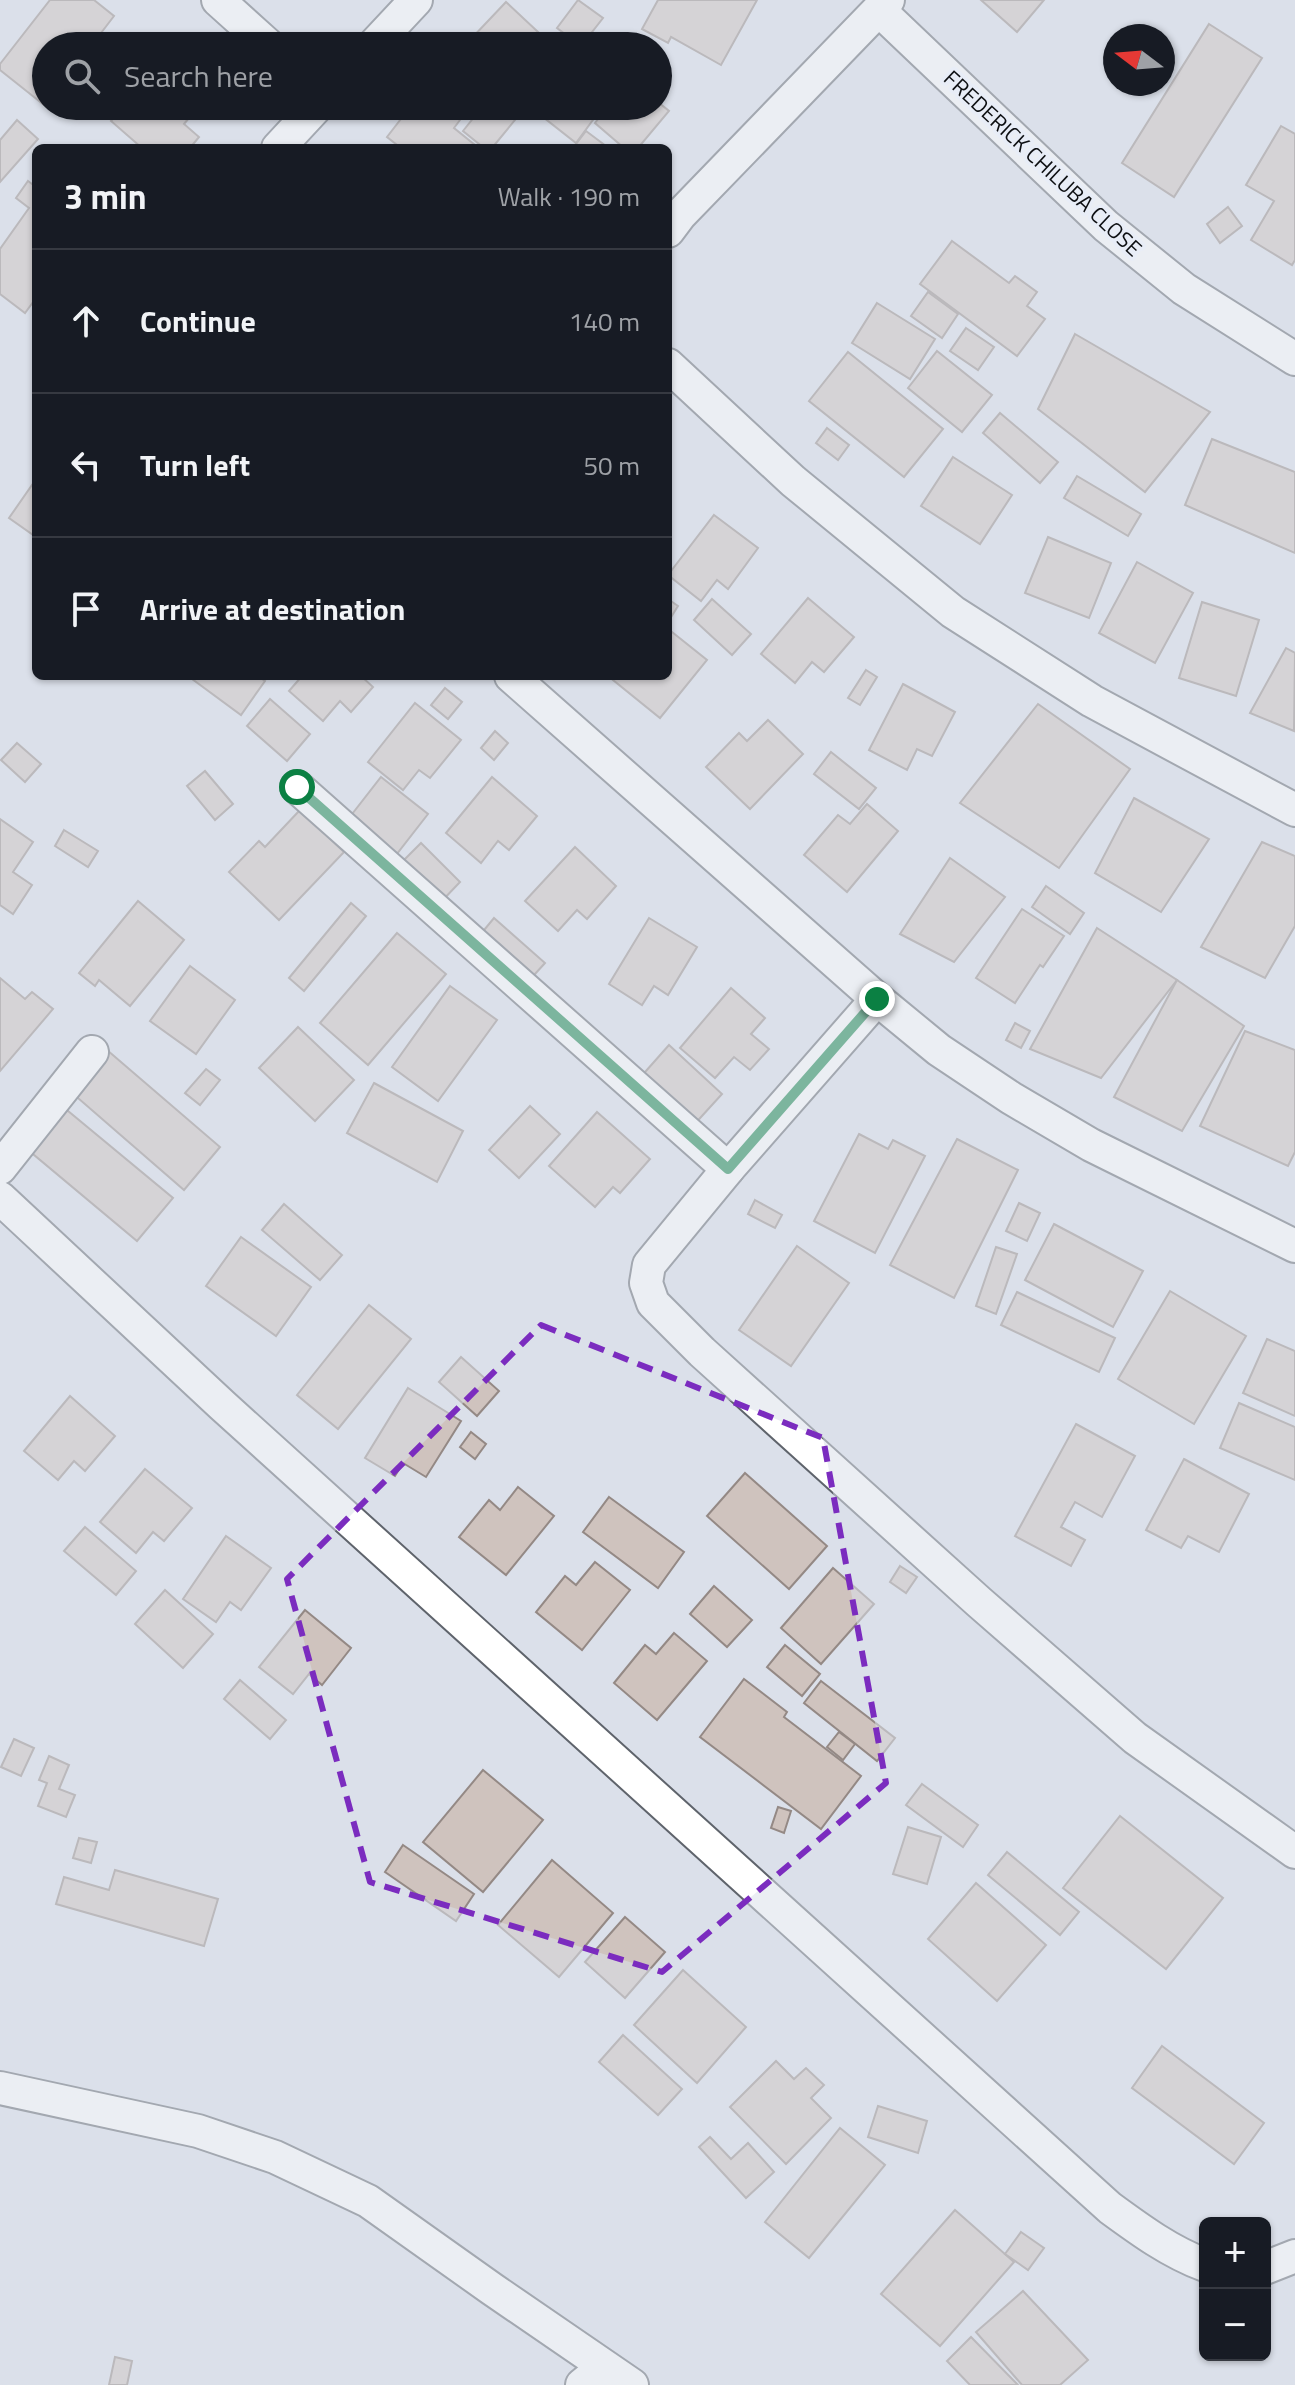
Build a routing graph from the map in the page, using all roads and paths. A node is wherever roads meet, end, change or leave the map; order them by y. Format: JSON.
{"nodes":[{"id":1,"x":218,"y":0,"type":"edge"},
{"id":2,"x":416,"y":0,"type":"edge"},
{"id":3,"x":884,"y":5,"type":"edge"},
{"id":4,"x":253,"y":32,"type":"edge"},
{"id":5,"x":386,"y":32,"type":"edge"},
{"id":6,"x":304,"y":120,"type":"edge"},
{"id":7,"x":282,"y":144,"type":"edge"},
{"id":8,"x":672,"y":226,"type":"edge"},
{"id":9,"x":1295,"y":359,"type":"edge"},
{"id":10,"x":672,"y":369,"type":"edge"},
{"id":11,"x":516,"y":680,"type":"edge"},
{"id":12,"x":297,"y":787,"type":"dead end"},
{"id":13,"x":1295,"y":810,"type":"edge"},
{"id":14,"x":877,"y":999,"type":"junction"},
{"id":15,"x":92,"y":1052,"type":"dead end"},
{"id":16,"x":0,"y":1168,"type":"edge"},
{"id":17,"x":728,"y":1169,"type":"junction"},
{"id":18,"x":0,"y":1198,"type":"edge"},
{"id":19,"x":1295,"y":1246,"type":"edge"},
{"id":20,"x":1295,"y":1852,"type":"edge"},
{"id":21,"x":0,"y":2088,"type":"edge"},
{"id":22,"x":1295,"y":2256,"type":"edge"},
{"id":23,"x":1199,"y":2263,"type":"edge"},
{"id":24,"x":1271,"y":2266,"type":"edge"},
{"id":25,"x":593,"y":2376,"type":"edge"},
{"id":26,"x":632,"y":2385,"type":"edge"}],
"edges":[{"from":1,"to":4,"type":"street"},
{"from":2,"to":5,"type":"street"},
{"from":3,"to":8,"type":"street"},
{"from":3,"to":9,"type":"street","name":"FREDERICK CHILUBA CLOSE"},
{"from":6,"to":7,"type":"street"},
{"from":10,"to":13,"type":"street"},
{"from":11,"to":14,"type":"street"},
{"from":12,"to":17,"type":"street"},
{"from":14,"to":17,"type":"street"},
{"from":14,"to":19,"type":"street"},
{"from":15,"to":16,"type":"street"},
{"from":17,"to":20,"type":"street"},
{"from":18,"to":23,"type":"street"},
{"from":21,"to":25,"type":"street"},
{"from":22,"to":24,"type":"street"},
{"from":25,"to":26,"type":"street"}]}
